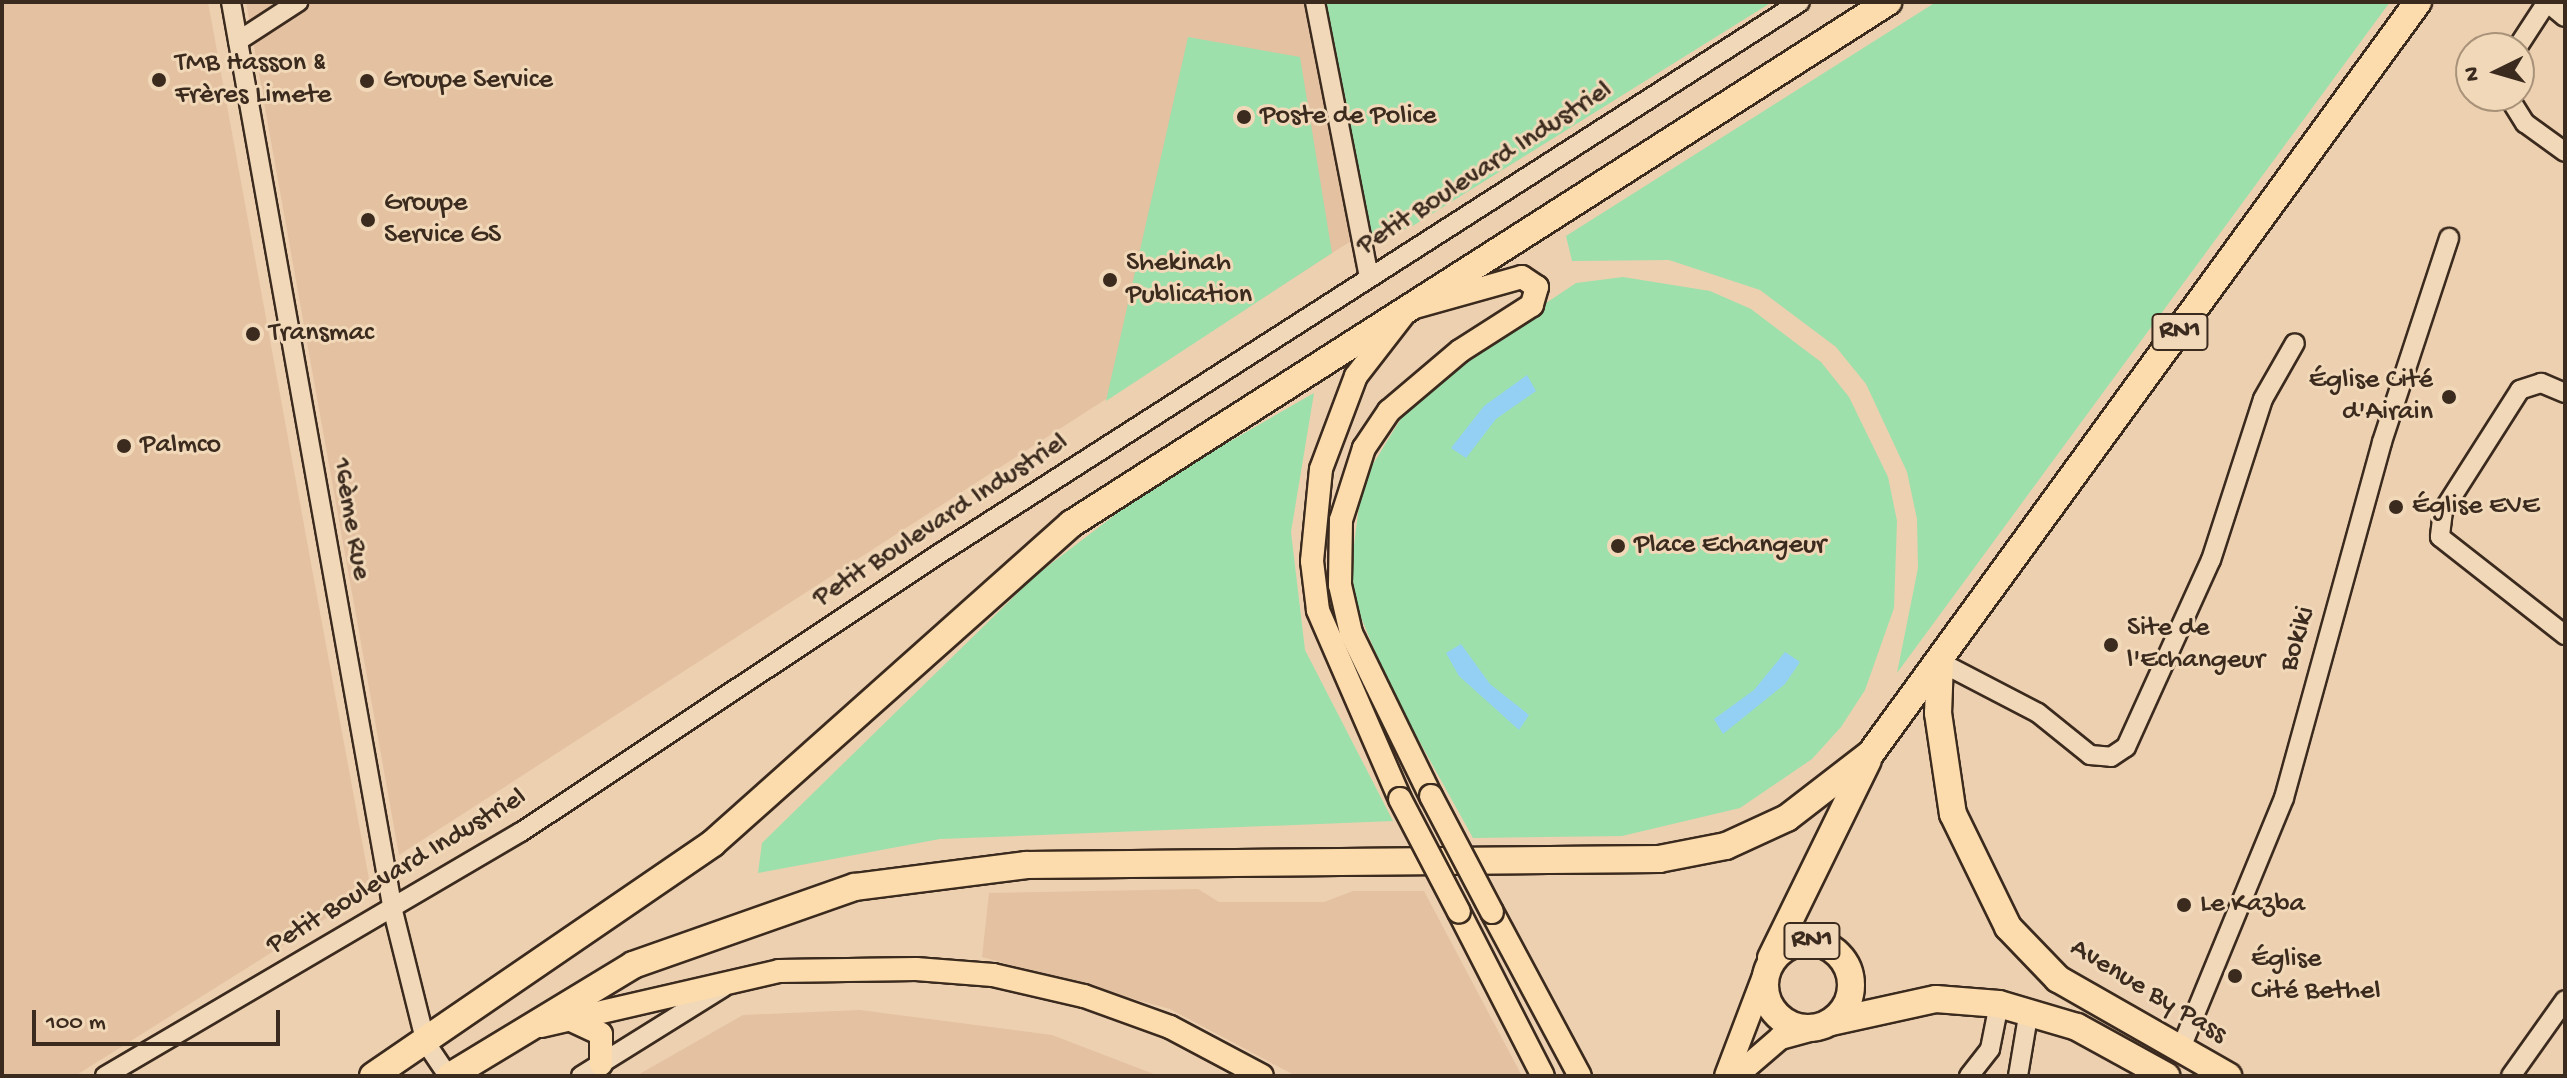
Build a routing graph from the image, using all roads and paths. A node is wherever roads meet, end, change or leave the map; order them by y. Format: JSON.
{"nodes":[{"id":1,"x":231,"y":2,"type":"edge"},
{"id":2,"x":298,"y":2,"type":"edge"},
{"id":3,"x":1315,"y":2,"type":"edge"},
{"id":4,"x":1800,"y":2,"type":"edge"},
{"id":5,"x":1888,"y":2,"type":"edge"},
{"id":6,"x":2415,"y":2,"type":"edge"},
{"id":7,"x":2547,"y":2,"type":"edge"},
{"id":8,"x":2565,"y":17,"type":"edge"},
{"id":9,"x":2527,"y":32,"type":"edge"},
{"id":10,"x":238,"y":41,"type":"junction"},
{"id":11,"x":2518,"y":112,"type":"edge"},
{"id":12,"x":2565,"y":152,"type":"edge"},
{"id":13,"x":2449,"y":238,"type":"dead end"},
{"id":14,"x":1369,"y":277,"type":"junction"},
{"id":15,"x":1408,"y":309,"type":"junction"},
{"id":16,"x":2295,"y":343,"type":"dead end"},
{"id":17,"x":2565,"y":393,"type":"edge"},
{"id":18,"x":2565,"y":635,"type":"edge"},
{"id":19,"x":1940,"y":662,"type":"junction"},
{"id":20,"x":1871,"y":753,"type":"junction"},
{"id":21,"x":1787,"y":818,"type":"junction"},
{"id":22,"x":1818,"y":861,"type":"junction"},
{"id":23,"x":393,"y":911,"type":"junction"},
{"id":24,"x":1769,"y":963,"type":"junction"},
{"id":25,"x":733,"y":981,"type":"junction"},
{"id":26,"x":2565,"y":1000,"type":"edge"},
{"id":27,"x":1999,"y":1004,"type":"junction"},
{"id":28,"x":2029,"y":1010,"type":"junction"},
{"id":29,"x":568,"y":1019,"type":"junction"},
{"id":30,"x":1824,"y":1025,"type":"junction"},
{"id":31,"x":517,"y":1033,"type":"junction"},
{"id":32,"x":426,"y":1043,"type":"junction"},
{"id":33,"x":2181,"y":1048,"type":"junction"},
{"id":34,"x":601,"y":1064,"type":"junction"},
{"id":35,"x":2151,"y":1072,"type":"edge"},
{"id":36,"x":105,"y":1076,"type":"edge"},
{"id":37,"x":373,"y":1076,"type":"edge"},
{"id":38,"x":449,"y":1076,"type":"edge"},
{"id":39,"x":581,"y":1076,"type":"edge"},
{"id":40,"x":1262,"y":1076,"type":"edge"},
{"id":41,"x":1543,"y":1076,"type":"edge"},
{"id":42,"x":1580,"y":1076,"type":"edge"},
{"id":43,"x":1726,"y":1076,"type":"edge"},
{"id":44,"x":1736,"y":1076,"type":"edge"},
{"id":45,"x":1969,"y":1076,"type":"edge"},
{"id":46,"x":2018,"y":1076,"type":"edge"},
{"id":47,"x":2228,"y":1076,"type":"edge"},
{"id":48,"x":2511,"y":1076,"type":"edge"}],
"edges":[{"from":1,"to":10,"type":"street","name":"16ème Rue"},
{"from":2,"to":10,"type":"street"},
{"from":3,"to":14,"type":"street"},
{"from":4,"to":14,"type":"street","name":"Petit Boulevard Industriel"},
{"from":5,"to":15,"type":"highway"},
{"from":6,"to":19,"type":"highway","number":"RN1"},
{"from":7,"to":8,"type":"street"},
{"from":7,"to":9,"type":"street"},
{"from":10,"to":23,"type":"street","name":"16ème Rue"},
{"from":11,"to":12,"type":"street"},
{"from":13,"to":33,"type":"street","name":"Bokiki"},
{"from":14,"to":23,"type":"street","name":"Petit Boulevard Industriel"},
{"from":15,"to":32,"type":"highway"},
{"from":15,"to":41,"type":"main road","bridge":true},
{"from":15,"to":42,"type":"main road","bridge":true},
{"from":16,"to":19,"type":"street"},
{"from":17,"to":18,"type":"street"},
{"from":19,"to":20,"type":"highway"},
{"from":19,"to":33,"type":"highway","name":"Avenue By Pass"},
{"from":20,"to":21,"type":"highway"},
{"from":20,"to":22,"type":"highway"},
{"from":21,"to":22,"type":"highway"},
{"from":21,"to":31,"type":"highway"},
{"from":22,"to":24,"type":"highway"},
{"from":23,"to":32,"type":"street","name":"16ème Rue"},
{"from":23,"to":36,"type":"street","name":"Petit Boulevard Industriel"},
{"from":24,"to":30,"type":"highway","number":"RN1"},
{"from":24,"to":30,"type":"highway","number":"RN1"},
{"from":24,"to":43,"type":"main road"},
{"from":25,"to":29,"type":"main road"},
{"from":25,"to":34,"type":"street"},
{"from":25,"to":40,"type":"main road"},
{"from":26,"to":48,"type":"street"},
{"from":27,"to":28,"type":"highway"},
{"from":27,"to":30,"type":"highway"},
{"from":27,"to":45,"type":"street"},
{"from":28,"to":35,"type":"highway"},
{"from":28,"to":46,"type":"street"},
{"from":29,"to":31,"type":"main road"},
{"from":29,"to":34,"type":"main road"},
{"from":30,"to":44,"type":"main road"},
{"from":31,"to":38,"type":"highway"},
{"from":32,"to":37,"type":"highway"},
{"from":32,"to":38,"type":"street","name":"16ème Rue"},
{"from":33,"to":47,"type":"highway","name":"Avenue By Pass"},
{"from":34,"to":39,"type":"street"}]}
